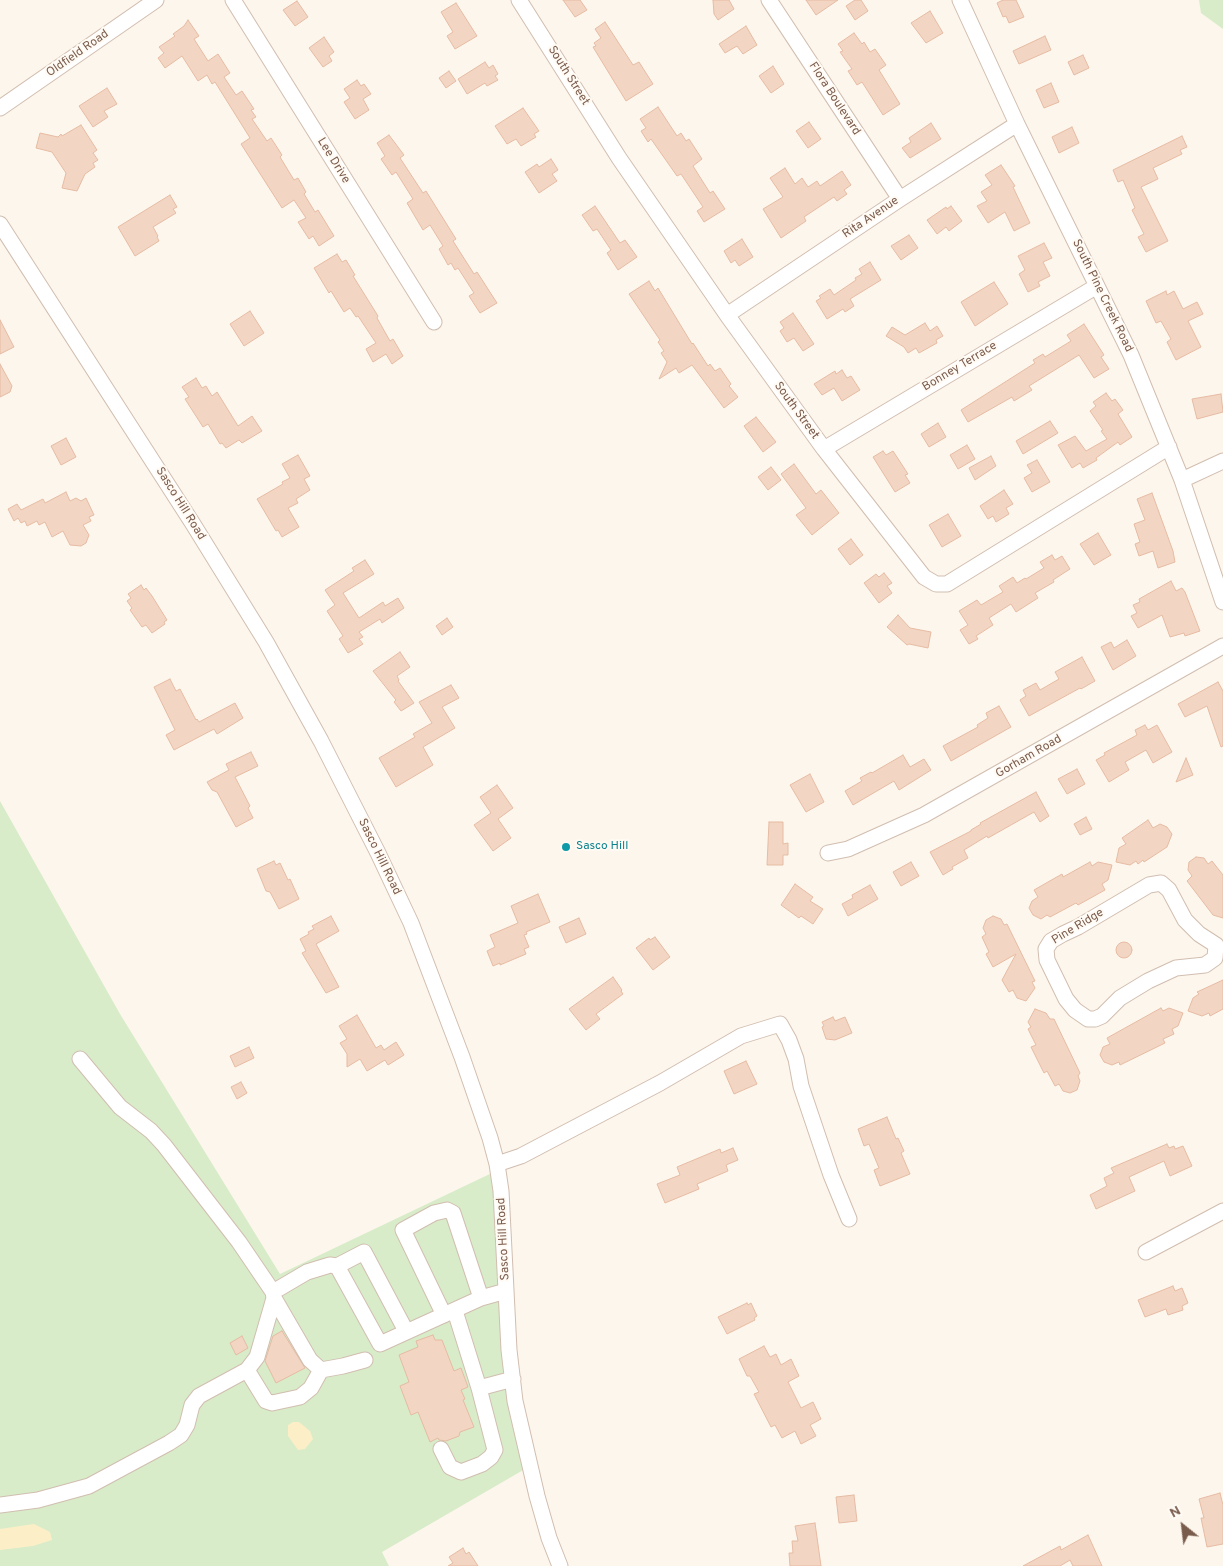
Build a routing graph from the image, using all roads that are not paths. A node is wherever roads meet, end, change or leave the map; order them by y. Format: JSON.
{"nodes":[{"id":1,"x":156,"y":0,"type":"edge"},
{"id":2,"x":233,"y":0,"type":"edge"},
{"id":3,"x":520,"y":0,"type":"edge"},
{"id":4,"x":768,"y":0,"type":"edge"},
{"id":5,"x":960,"y":0,"type":"edge"},
{"id":6,"x":0,"y":108,"type":"edge"},
{"id":7,"x":1018,"y":124,"type":"junction"},
{"id":8,"x":900,"y":199,"type":"junction"},
{"id":9,"x":0,"y":224,"type":"edge"},
{"id":10,"x":1097,"y":286,"type":"junction"},
{"id":11,"x":727,"y":315,"type":"junction"},
{"id":12,"x":434,"y":322,"type":"dead end"},
{"id":13,"x":1169,"y":447,"type":"junction"},
{"id":14,"x":824,"y":449,"type":"junction"},
{"id":15,"x":1223,"y":461,"type":"edge"},
{"id":16,"x":1182,"y":480,"type":"junction"},
{"id":17,"x":1223,"y":602,"type":"edge"},
{"id":18,"x":1223,"y":646,"type":"edge"},
{"id":19,"x":828,"y":853,"type":"dead end"},
{"id":20,"x":1219,"y":951,"type":"edge"},
{"id":21,"x":80,"y":1059,"type":"dead end"},
{"id":22,"x":497,"y":1164,"type":"junction"},
{"id":23,"x":1223,"y":1211,"type":"edge"},
{"id":24,"x":849,"y":1219,"type":"dead end"},
{"id":25,"x":1146,"y":1252,"type":"dead end"},
{"id":26,"x":337,"y":1266,"type":"junction"},
{"id":27,"x":506,"y":1291,"type":"junction"},
{"id":28,"x":274,"y":1295,"type":"junction"},
{"id":29,"x":481,"y":1298,"type":"junction"},
{"id":30,"x":449,"y":1313,"type":"junction"},
{"id":31,"x":406,"y":1332,"type":"junction"},
{"id":32,"x":365,"y":1360,"type":"dead end"},
{"id":33,"x":247,"y":1370,"type":"junction"},
{"id":34,"x":321,"y":1370,"type":"junction"},
{"id":35,"x":513,"y":1379,"type":"junction"},
{"id":36,"x":479,"y":1388,"type":"junction"},
{"id":37,"x":441,"y":1449,"type":"dead end"},
{"id":38,"x":0,"y":1505,"type":"edge"},
{"id":39,"x":560,"y":1566,"type":"edge"}],
"edges":[{"from":1,"to":6,"type":"street","name":"Oldfield Road"},
{"from":2,"to":12,"type":"street","name":"Lee Drive"},
{"from":3,"to":11,"type":"street","name":"South Street"},
{"from":4,"to":8,"type":"street","name":"Flora Boulevard"},
{"from":5,"to":7,"type":"street","name":"South Pine Creek Road"},
{"from":7,"to":8,"type":"street","name":"Rita Avenue"},
{"from":7,"to":10,"type":"street","name":"South Pine Creek Road"},
{"from":8,"to":11,"type":"street","name":"Rita Avenue"},
{"from":9,"to":22,"type":"street","name":"Sasco Hill Road"},
{"from":10,"to":13,"type":"street","name":"South Pine Creek Road"},
{"from":10,"to":14,"type":"street","name":"Bonney Terrace"},
{"from":11,"to":14,"type":"street","name":"South Street"},
{"from":13,"to":14,"type":"street","name":"South Street"},
{"from":13,"to":16,"type":"street","name":"South Pine Creek Road"},
{"from":15,"to":16,"type":"street"},
{"from":16,"to":17,"type":"street","name":"South Pine Creek Road"},
{"from":18,"to":19,"type":"street","name":"Gorham Road"},
{"from":20,"to":20,"type":"street","name":"Pine Ridge"},
{"from":21,"to":28,"type":"street"},
{"from":22,"to":24,"type":"street"},
{"from":22,"to":27,"type":"street","name":"Sasco Hill Road"},
{"from":23,"to":25,"type":"street"},
{"from":26,"to":28,"type":"street"},
{"from":26,"to":31,"type":"street"},
{"from":26,"to":31,"type":"street"},
{"from":27,"to":29,"type":"street"},
{"from":27,"to":35,"type":"street","name":"Sasco Hill Road"},
{"from":28,"to":33,"type":"street"},
{"from":28,"to":34,"type":"street"},
{"from":29,"to":30,"type":"street"},
{"from":29,"to":30,"type":"street"},
{"from":30,"to":31,"type":"street"},
{"from":30,"to":36,"type":"street"},
{"from":32,"to":34,"type":"street"},
{"from":33,"to":34,"type":"street"},
{"from":33,"to":38,"type":"street"},
{"from":35,"to":36,"type":"street"},
{"from":35,"to":39,"type":"street","name":"Sasco Hill Road"},
{"from":36,"to":37,"type":"street"}]}
